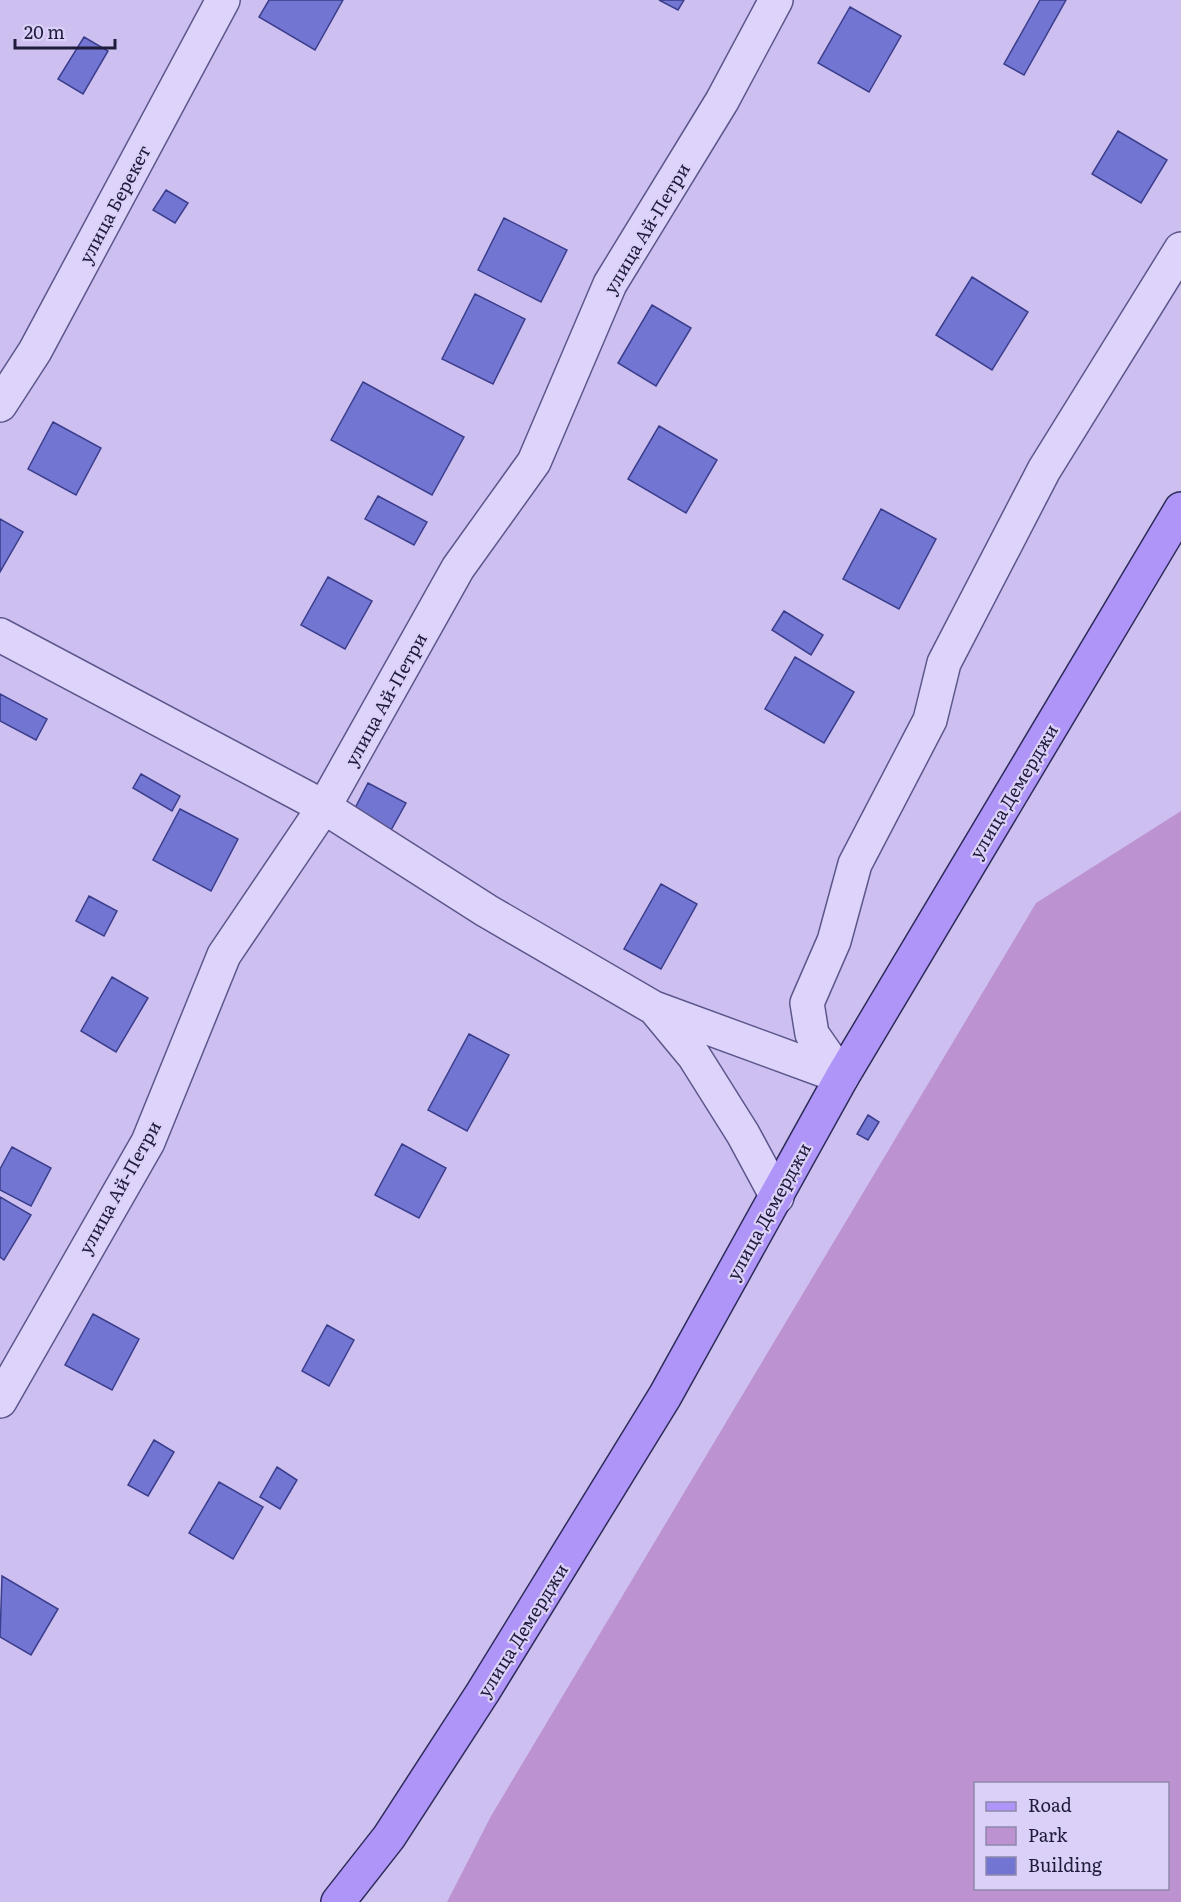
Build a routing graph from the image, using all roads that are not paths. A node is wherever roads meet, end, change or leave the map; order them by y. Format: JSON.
{"nodes":[{"id":1,"x":224,"y":0,"type":"edge"},
{"id":2,"x":776,"y":0,"type":"edge"},
{"id":3,"x":1181,"y":249,"type":"edge"},
{"id":4,"x":0,"y":405,"type":"edge"},
{"id":5,"x":1181,"y":509,"type":"edge"},
{"id":6,"x":0,"y":635,"type":"edge"},
{"id":7,"x":324,"y":807,"type":"junction"},
{"id":8,"x":654,"y":1008,"type":"junction"},
{"id":9,"x":842,"y":1077,"type":"junction"},
{"id":10,"x":777,"y":1197,"type":"junction"},
{"id":11,"x":0,"y":1401,"type":"edge"},
{"id":12,"x":338,"y":1902,"type":"edge"}],
"edges":[{"from":1,"to":4,"type":"street","name":"улица Берекет"},
{"from":2,"to":7,"type":"street","name":"улица Ай-Петри"},
{"from":3,"to":9,"type":"street"},
{"from":5,"to":9,"type":"main road","name":"улица Демерджи"},
{"from":6,"to":7,"type":"street"},
{"from":7,"to":8,"type":"street"},
{"from":7,"to":11,"type":"street","name":"улица Ай-Петри"},
{"from":8,"to":9,"type":"street"},
{"from":8,"to":10,"type":"street"},
{"from":9,"to":10,"type":"main road","name":"улица Демерджи"},
{"from":10,"to":12,"type":"main road","name":"улица Демерджи"}]}
